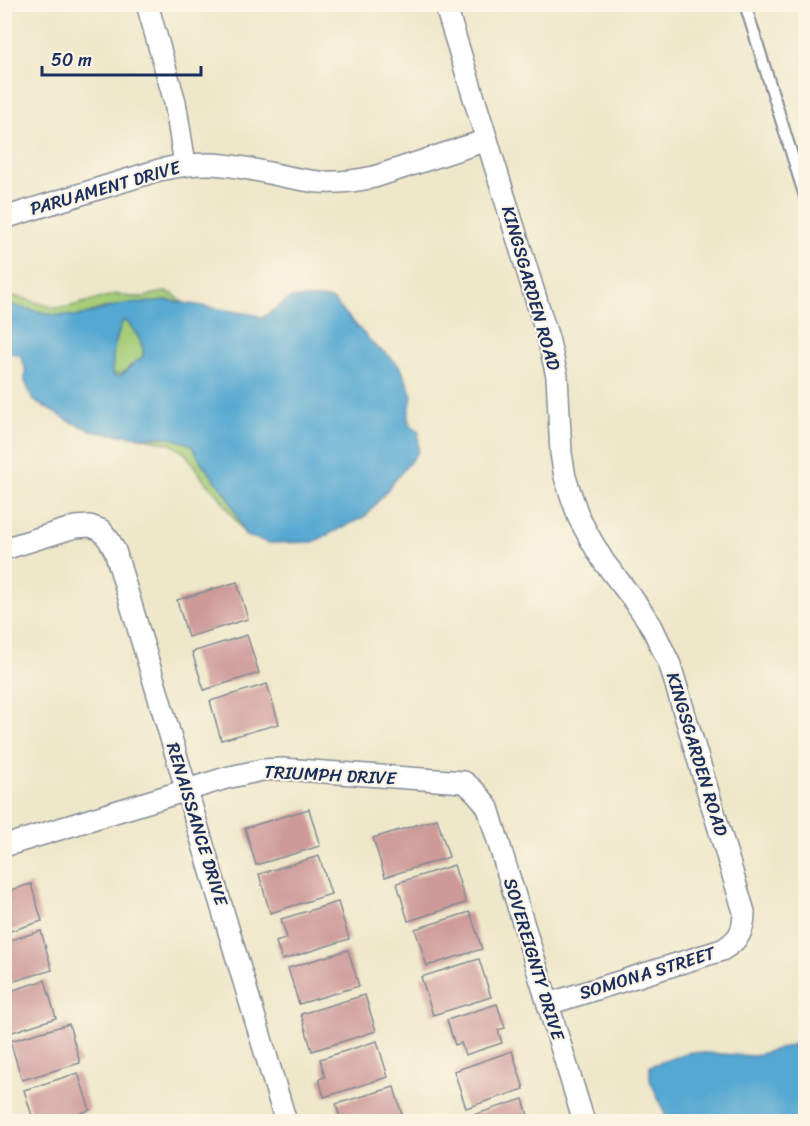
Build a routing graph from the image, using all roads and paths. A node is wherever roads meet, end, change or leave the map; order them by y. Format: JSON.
{"nodes":[{"id":1,"x":147,"y":4,"type":"edge"},
{"id":2,"x":445,"y":4,"type":"edge"},
{"id":3,"x":748,"y":5,"type":"edge"},
{"id":4,"x":487,"y":140,"type":"junction"},
{"id":5,"x":185,"y":164,"type":"junction"},
{"id":6,"x":806,"y":200,"type":"edge"},
{"id":7,"x":4,"y":218,"type":"edge"},
{"id":8,"x":4,"y":549,"type":"edge"},
{"id":9,"x":186,"y":790,"type":"junction"},
{"id":10,"x":482,"y":797,"type":"joint"},
{"id":11,"x":4,"y":846,"type":"edge"},
{"id":12,"x":740,"y":935,"type":"joint"},
{"id":13,"x":548,"y":1004,"type":"junction"},
{"id":14,"x":286,"y":1122,"type":"edge"},
{"id":15,"x":584,"y":1122,"type":"edge"}],
"edges":[{"from":1,"to":5,"type":"street"},
{"from":2,"to":4,"type":"street","name":"KINGSGARDEN ROAD"},
{"from":3,"to":6,"type":"lane"},
{"from":4,"to":5,"type":"street","name":"PARUAMENT DRIVE"},
{"from":4,"to":12,"type":"street","name":"KINGSGARDEN ROAD"},
{"from":5,"to":7,"type":"street","name":"PARUAMENT DRIVE"},
{"from":8,"to":9,"type":"street","name":"RENAISSANCE DRIVE"},
{"from":9,"to":10,"type":"street","name":"TRIUMPH DRIVE"},
{"from":9,"to":11,"type":"street","name":"TRIUMPH DRIVE"},
{"from":9,"to":14,"type":"street","name":"RENAISSANCE DRIVE"},
{"from":10,"to":13,"type":"street","name":"SOVEREIGNTY DRIVE"},
{"from":12,"to":13,"type":"street","name":"SOMONA STREET"},
{"from":13,"to":15,"type":"street","name":"SOVEREIGNTY DRIVE"}]}
